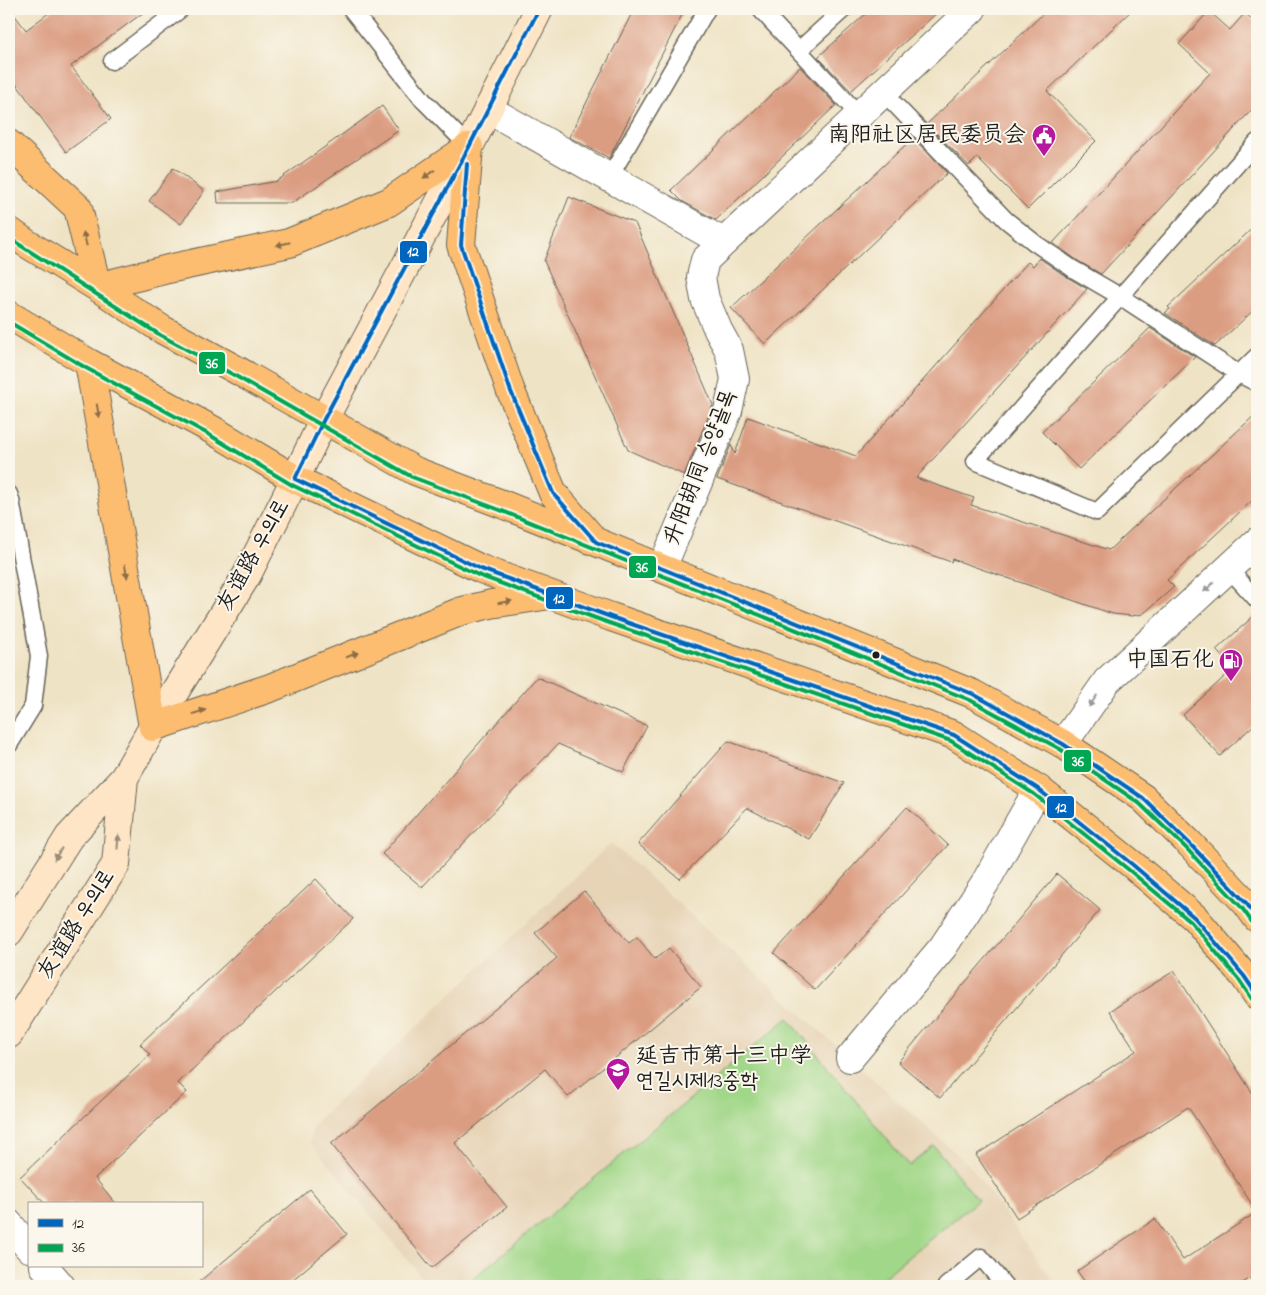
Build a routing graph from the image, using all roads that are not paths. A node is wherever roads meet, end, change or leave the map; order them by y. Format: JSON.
{"nodes":[{"id":1,"x":182,"y":9,"type":"edge"},
{"id":2,"x":351,"y":9,"type":"edge"},
{"id":3,"x":539,"y":9,"type":"edge"},
{"id":4,"x":707,"y":9,"type":"edge"},
{"id":5,"x":760,"y":9,"type":"edge"},
{"id":6,"x":844,"y":9,"type":"edge"},
{"id":7,"x":972,"y":9,"type":"edge"},
{"id":8,"x":799,"y":50,"type":"junction"},
{"id":9,"x":112,"y":61,"type":"dead end"},
{"id":10,"x":883,"y":92,"type":"junction"},
{"id":11,"x":488,"y":109,"type":"junction"},
{"id":12,"x":859,"y":115,"type":"junction"},
{"id":13,"x":1257,"y":142,"type":"edge"},
{"id":14,"x":9,"y":144,"type":"edge"},
{"id":15,"x":468,"y":146,"type":"junction"},
{"id":16,"x":609,"y":178,"type":"junction"},
{"id":17,"x":9,"y":231,"type":"edge"},
{"id":18,"x":723,"y":242,"type":"junction"},
{"id":19,"x":97,"y":286,"type":"junction"},
{"id":20,"x":1121,"y":297,"type":"junction"},
{"id":21,"x":9,"y":315,"type":"edge"},
{"id":22,"x":1257,"y":356,"type":"edge"},
{"id":23,"x":89,"y":363,"type":"junction"},
{"id":24,"x":1239,"y":374,"type":"junction"},
{"id":25,"x":1257,"y":382,"type":"edge"},
{"id":26,"x":324,"y":420,"type":"junction"},
{"id":27,"x":295,"y":479,"type":"junction"},
{"id":28,"x":9,"y":494,"type":"edge"},
{"id":29,"x":596,"y":542,"type":"junction"},
{"id":30,"x":1257,"y":542,"type":"edge"},
{"id":31,"x":662,"y":568,"type":"junction"},
{"id":32,"x":1229,"y":569,"type":"junction"},
{"id":33,"x":552,"y":595,"type":"junction"},
{"id":34,"x":1257,"y":600,"type":"edge"},
{"id":35,"x":153,"y":727,"type":"junction"},
{"id":36,"x":1062,"y":744,"type":"junction"},
{"id":37,"x":9,"y":745,"type":"edge"},
{"id":38,"x":124,"y":778,"type":"junction"},
{"id":39,"x":1038,"y":789,"type":"junction"},
{"id":40,"x":1257,"y":918,"type":"edge"},
{"id":41,"x":9,"y":932,"type":"edge"},
{"id":42,"x":1257,"y":995,"type":"edge"},
{"id":43,"x":9,"y":1034,"type":"edge"},
{"id":44,"x":850,"y":1058,"type":"dead end"},
{"id":45,"x":9,"y":1224,"type":"edge"},
{"id":46,"x":28,"y":1247,"type":"edge"},
{"id":47,"x":46,"y":1268,"type":"edge"},
{"id":48,"x":61,"y":1286,"type":"edge"},
{"id":49,"x":946,"y":1286,"type":"edge"},
{"id":50,"x":1005,"y":1286,"type":"edge"}],
"edges":[{"from":1,"to":9,"type":"lane"},
{"from":2,"to":15,"type":"lane"},
{"from":3,"to":11,"type":"main road","name":"友谊路 우의로"},
{"from":4,"to":16,"type":"lane"},
{"from":5,"to":8,"type":"lane"},
{"from":6,"to":8,"type":"lane"},
{"from":7,"to":10,"type":"street","name":"升阳胡同 승양골목"},
{"from":8,"to":12,"type":"lane"},
{"from":10,"to":12,"type":"street","name":"升阳胡同 승양골목"},
{"from":10,"to":20,"type":"lane"},
{"from":11,"to":15,"type":"main road","name":"友谊路 우의로"},
{"from":11,"to":16,"type":"street"},
{"from":12,"to":18,"type":"street","name":"升阳胡同 승양골목"},
{"from":13,"to":20,"type":"lane"},
{"from":19,"to":14,"type":"main road","one_way":true},
{"from":15,"to":19,"type":"main road","one_way":true},
{"from":15,"to":26,"type":"main road","name":"友谊路 우의로"},
{"from":15,"to":29,"type":"main road"},
{"from":16,"to":18,"type":"street"},
{"from":17,"to":19,"type":"main road"},
{"from":18,"to":31,"type":"street","name":"升阳胡同 승양골목"},
{"from":19,"to":26,"type":"main road"},
{"from":20,"to":24,"type":"lane"},
{"from":20,"to":24,"type":"lane"},
{"from":21,"to":23,"type":"main road"},
{"from":22,"to":24,"type":"lane"},
{"from":23,"to":27,"type":"main road"},
{"from":23,"to":35,"type":"main road","one_way":true},
{"from":24,"to":25,"type":"lane"},
{"from":26,"to":27,"type":"main road","name":"友谊路 우의로"},
{"from":26,"to":29,"type":"main road"},
{"from":27,"to":33,"type":"main road"},
{"from":27,"to":35,"type":"main road","name":"友谊路 우의로"},
{"from":28,"to":37,"type":"lane"},
{"from":29,"to":31,"type":"main road"},
{"from":30,"to":32,"type":"street"},
{"from":31,"to":36,"type":"main road"},
{"from":32,"to":34,"type":"lane"},
{"from":32,"to":36,"type":"street","one_way":true},
{"from":35,"to":33,"type":"main road","one_way":true},
{"from":33,"to":39,"type":"main road"},
{"from":35,"to":38,"type":"main road","name":"友谊路 우의로"},
{"from":36,"to":40,"type":"main road"},
{"from":38,"to":41,"type":"main road","name":"友谊路 우의로","one_way":true},
{"from":43,"to":38,"type":"main road","name":"友谊路 우의로","one_way":true},
{"from":39,"to":42,"type":"main road"},
{"from":39,"to":44,"type":"street"},
{"from":45,"to":46,"type":"street"},
{"from":47,"to":48,"type":"street"},
{"from":49,"to":50,"type":"lane"}]}
